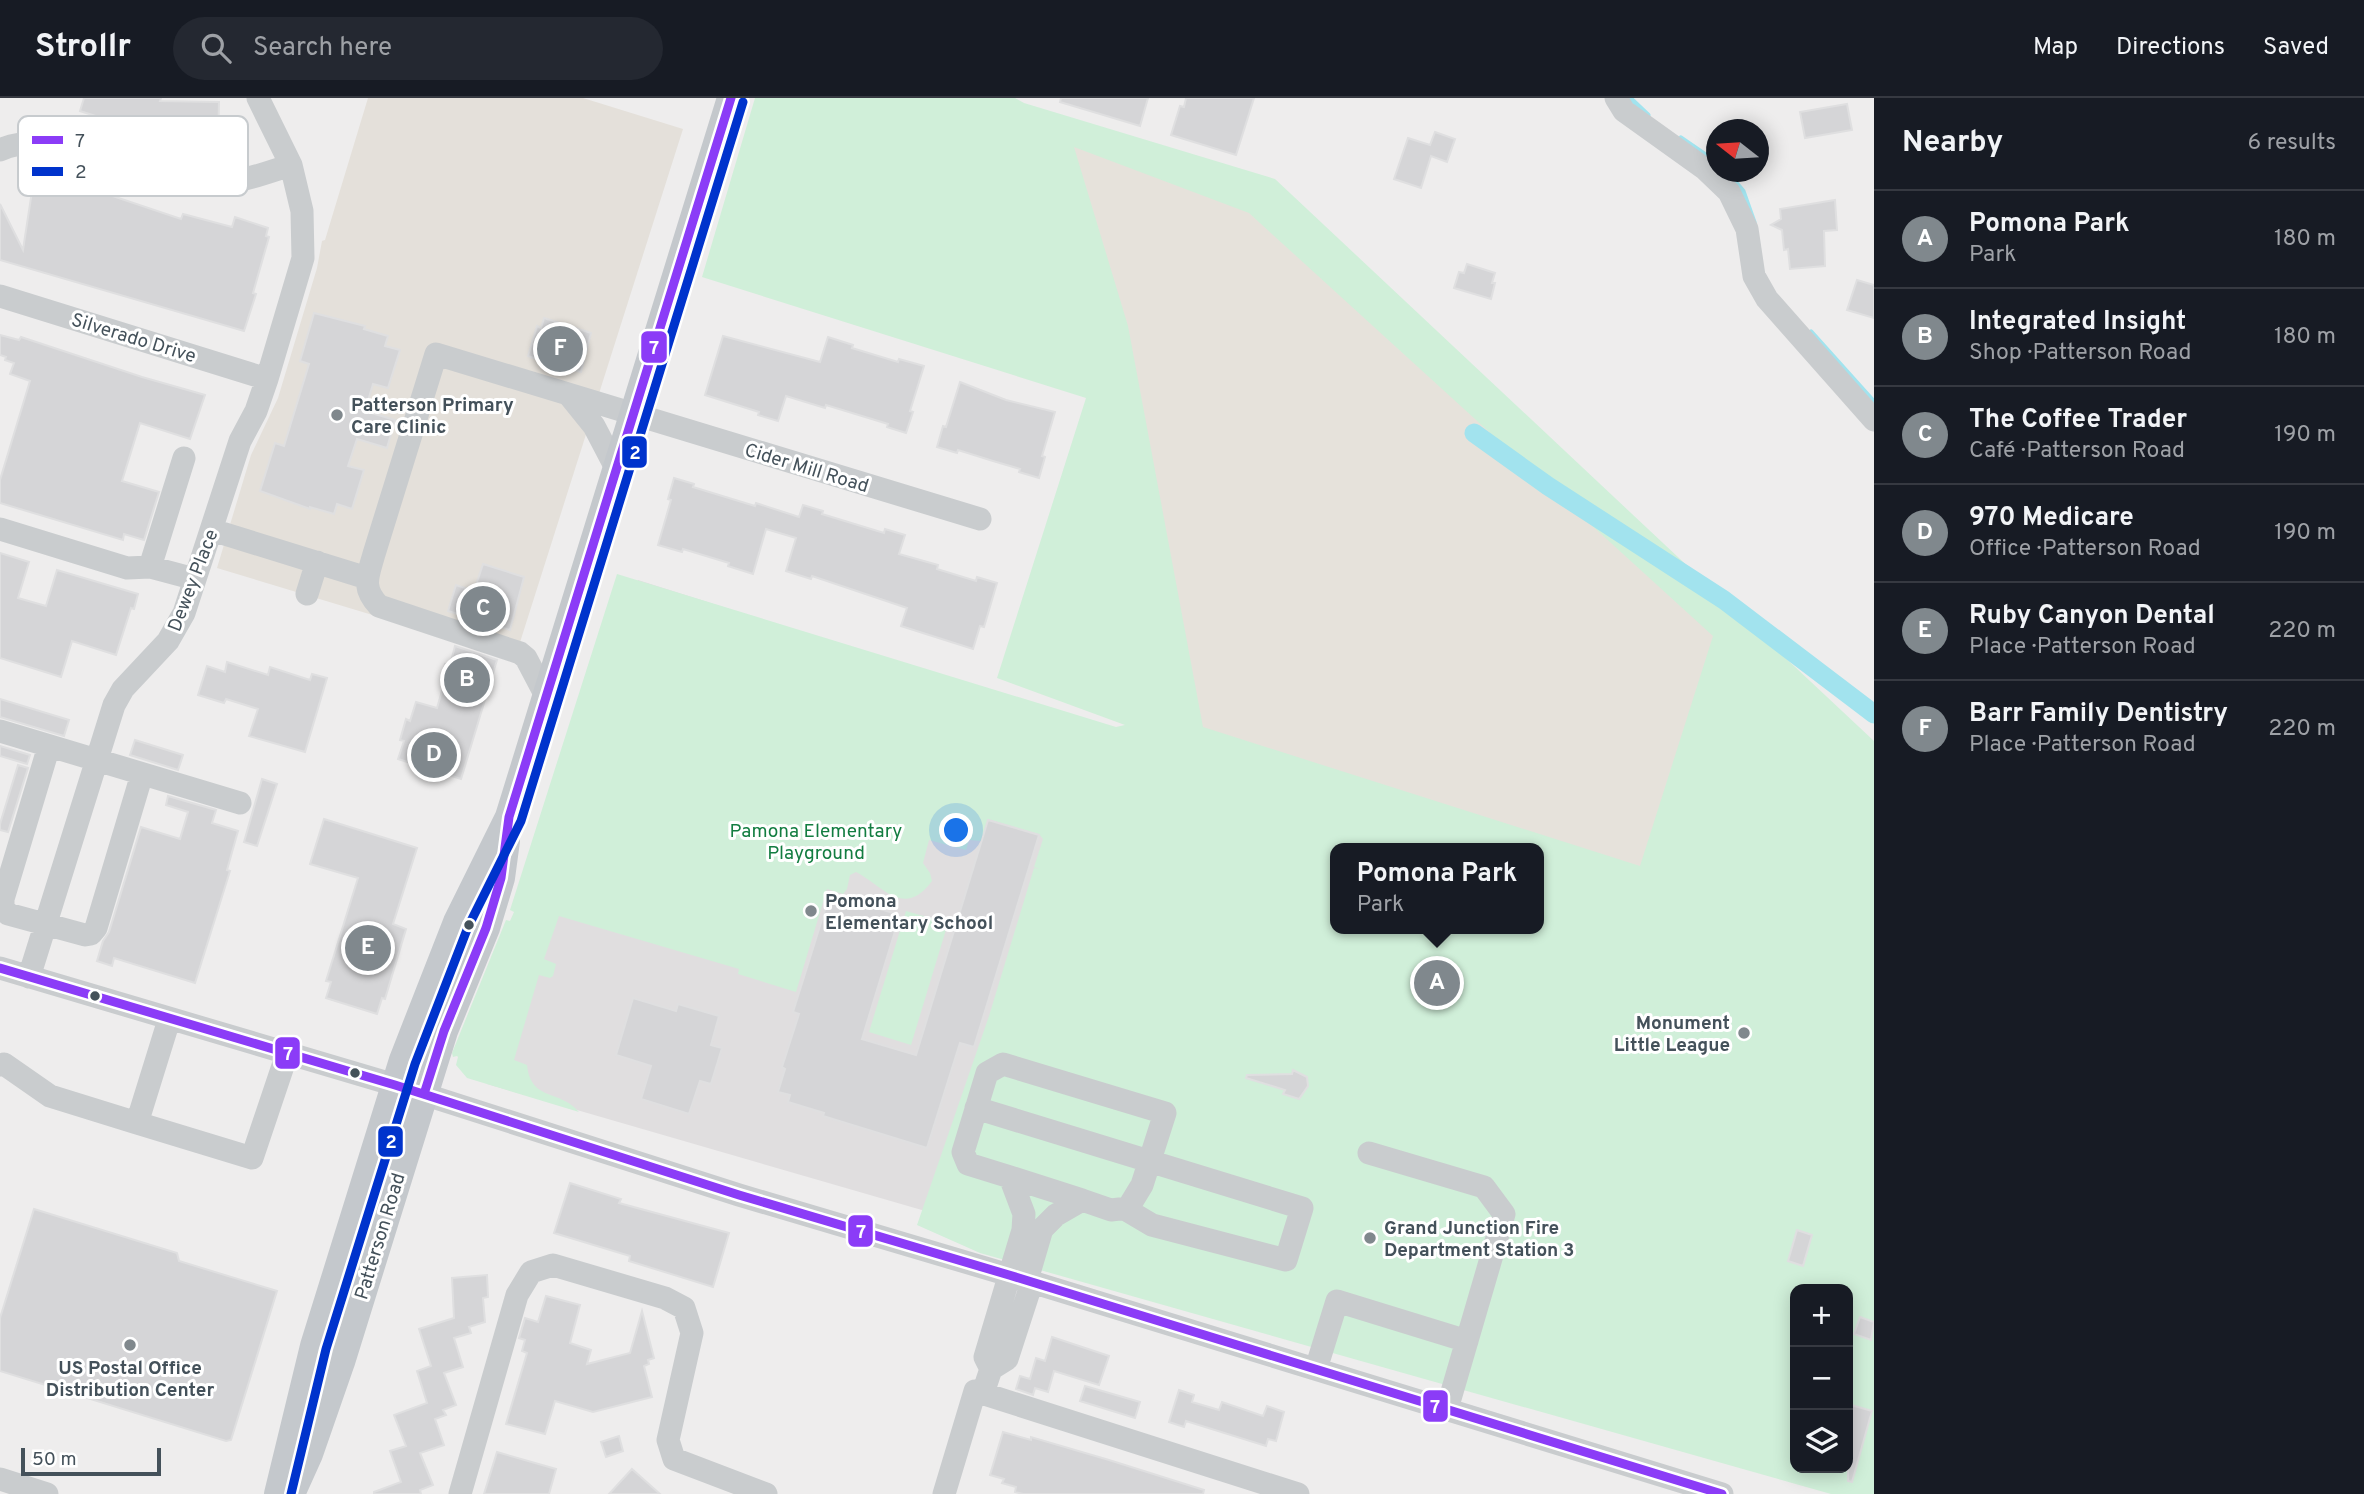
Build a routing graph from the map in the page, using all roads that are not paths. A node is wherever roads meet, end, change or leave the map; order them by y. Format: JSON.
{"nodes":[{"id":1,"x":258,"y":98,"type":"edge"},
{"id":2,"x":730,"y":98,"type":"edge"},
{"id":3,"x":1616,"y":98,"type":"edge"},
{"id":4,"x":18,"y":146,"type":"edge"},
{"id":5,"x":0,"y":150,"type":"edge"},
{"id":6,"x":291,"y":165,"type":"junction"},
{"id":7,"x":248,"y":178,"type":"edge"},
{"id":8,"x":0,"y":296,"type":"edge"},
{"id":9,"x":268,"y":379,"type":"junction"},
{"id":10,"x":569,"y":395,"type":"junction"},
{"id":11,"x":634,"y":415,"type":"junction"},
{"id":12,"x":1874,"y":420,"type":"edge"},
{"id":13,"x":184,"y":458,"type":"dead end"},
{"id":14,"x":617,"y":470,"type":"junction"},
{"id":15,"x":980,"y":519,"type":"dead end"},
{"id":16,"x":0,"y":529,"type":"edge"},
{"id":17,"x":212,"y":530,"type":"junction"},
{"id":18,"x":317,"y":562,"type":"junction"},
{"id":19,"x":150,"y":567,"type":"junction"},
{"id":20,"x":367,"y":578,"type":"junction"},
{"id":21,"x":195,"y":579,"type":"junction"},
{"id":22,"x":307,"y":594,"type":"dead end"},
{"id":23,"x":547,"y":698,"type":"junction"},
{"id":24,"x":0,"y":732,"type":"edge"},
{"id":25,"x":48,"y":746,"type":"junction"},
{"id":26,"x":95,"y":759,"type":"junction"},
{"id":27,"x":142,"y":774,"type":"junction"},
{"id":28,"x":240,"y":803,"type":"dead end"},
{"id":29,"x":509,"y":817,"type":"junction"},
{"id":30,"x":46,"y":924,"type":"junction"},
{"id":31,"x":0,"y":968,"type":"edge"},
{"id":32,"x":29,"y":977,"type":"junction"},
{"id":33,"x":169,"y":1020,"type":"junction"},
{"id":34,"x":287,"y":1054,"type":"junction"},
{"id":35,"x":0,"y":1065,"type":"edge"},
{"id":36,"x":395,"y":1085,"type":"junction"},
{"id":37,"x":424,"y":1094,"type":"junction"},
{"id":38,"x":976,"y":1108,"type":"junction"},
{"id":39,"x":137,"y":1123,"type":"junction"},
{"id":40,"x":1369,"y":1153,"type":"dead end"},
{"id":41,"x":1150,"y":1161,"type":"junction"},
{"id":42,"x":1010,"y":1177,"type":"junction"},
{"id":43,"x":1082,"y":1200,"type":"junction"},
{"id":44,"x":1125,"y":1209,"type":"junction"},
{"id":45,"x":1023,"y":1279,"type":"junction"},
{"id":46,"x":1467,"y":1341,"type":"junction"},
{"id":47,"x":1316,"y":1369,"type":"junction"},
{"id":48,"x":982,"y":1393,"type":"junction"},
{"id":49,"x":1447,"y":1409,"type":"junction"},
{"id":50,"x":0,"y":1479,"type":"edge"},
{"id":51,"x":47,"y":1494,"type":"edge"},
{"id":52,"x":278,"y":1494,"type":"edge"},
{"id":53,"x":291,"y":1494,"type":"edge"},
{"id":54,"x":460,"y":1494,"type":"edge"},
{"id":55,"x":766,"y":1494,"type":"edge"},
{"id":56,"x":944,"y":1494,"type":"edge"},
{"id":57,"x":1298,"y":1494,"type":"edge"},
{"id":58,"x":1721,"y":1494,"type":"edge"}],
"edges":[{"from":1,"to":6,"type":"street","name":"Dewey Place"},
{"from":2,"to":11,"type":"main road","name":"Patterson Road"},
{"from":3,"to":12,"type":"street"},
{"from":4,"to":5,"type":"street"},
{"from":6,"to":7,"type":"street"},
{"from":6,"to":9,"type":"street","name":"Dewey Place"},
{"from":8,"to":9,"type":"street","name":"Silverado Drive"},
{"from":9,"to":17,"type":"street","name":"Dewey Place"},
{"from":10,"to":11,"type":"street","name":"Cider Mill Road"},
{"from":10,"to":14,"type":"street"},
{"from":10,"to":20,"type":"street","name":"Cider Mill Road"},
{"from":11,"to":14,"type":"main road","name":"Patterson Road"},
{"from":11,"to":15,"type":"street","name":"Cider Mill Road"},
{"from":13,"to":19,"type":"street"},
{"from":14,"to":23,"type":"main road","name":"Patterson Road"},
{"from":16,"to":19,"type":"street"},
{"from":17,"to":18,"type":"street"},
{"from":17,"to":21,"type":"street","name":"Dewey Place"},
{"from":18,"to":20,"type":"street"},
{"from":18,"to":22,"type":"street"},
{"from":19,"to":21,"type":"street"},
{"from":20,"to":23,"type":"street"},
{"from":21,"to":26,"type":"street","name":"Dewey Place"},
{"from":23,"to":29,"type":"main road","name":"Patterson Road"},
{"from":24,"to":25,"type":"street"},
{"from":25,"to":26,"type":"street"},
{"from":25,"to":30,"type":"street"},
{"from":26,"to":27,"type":"street"},
{"from":26,"to":30,"type":"street","name":"Dewey Place"},
{"from":27,"to":28,"type":"street"},
{"from":27,"to":30,"type":"street"},
{"from":29,"to":36,"type":"main road","name":"Patterson Road"},
{"from":29,"to":37,"type":"main road","name":"Patterson Road"},
{"from":30,"to":32,"type":"street","name":"Dewey Place"},
{"from":31,"to":32,"type":"street"},
{"from":32,"to":33,"type":"street"},
{"from":33,"to":34,"type":"street"},
{"from":33,"to":39,"type":"street"},
{"from":34,"to":36,"type":"street"},
{"from":34,"to":39,"type":"street"},
{"from":35,"to":39,"type":"street"},
{"from":36,"to":37,"type":"street"},
{"from":36,"to":52,"type":"main road","name":"Patterson Road"},
{"from":37,"to":45,"type":"street"},
{"from":37,"to":53,"type":"main road","name":"Patterson Road"},
{"from":38,"to":41,"type":"street"},
{"from":38,"to":41,"type":"street"},
{"from":38,"to":42,"type":"street"},
{"from":40,"to":46,"type":"street"},
{"from":41,"to":44,"type":"street"},
{"from":41,"to":44,"type":"street"},
{"from":42,"to":43,"type":"street"},
{"from":42,"to":45,"type":"street"},
{"from":43,"to":44,"type":"street"},
{"from":43,"to":45,"type":"street"},
{"from":45,"to":47,"type":"street"},
{"from":45,"to":48,"type":"street"},
{"from":46,"to":47,"type":"street"},
{"from":46,"to":49,"type":"street"},
{"from":47,"to":49,"type":"street"},
{"from":48,"to":56,"type":"street"},
{"from":48,"to":57,"type":"street"},
{"from":49,"to":58,"type":"street"},
{"from":50,"to":51,"type":"street"},
{"from":54,"to":55,"type":"street"}]}
